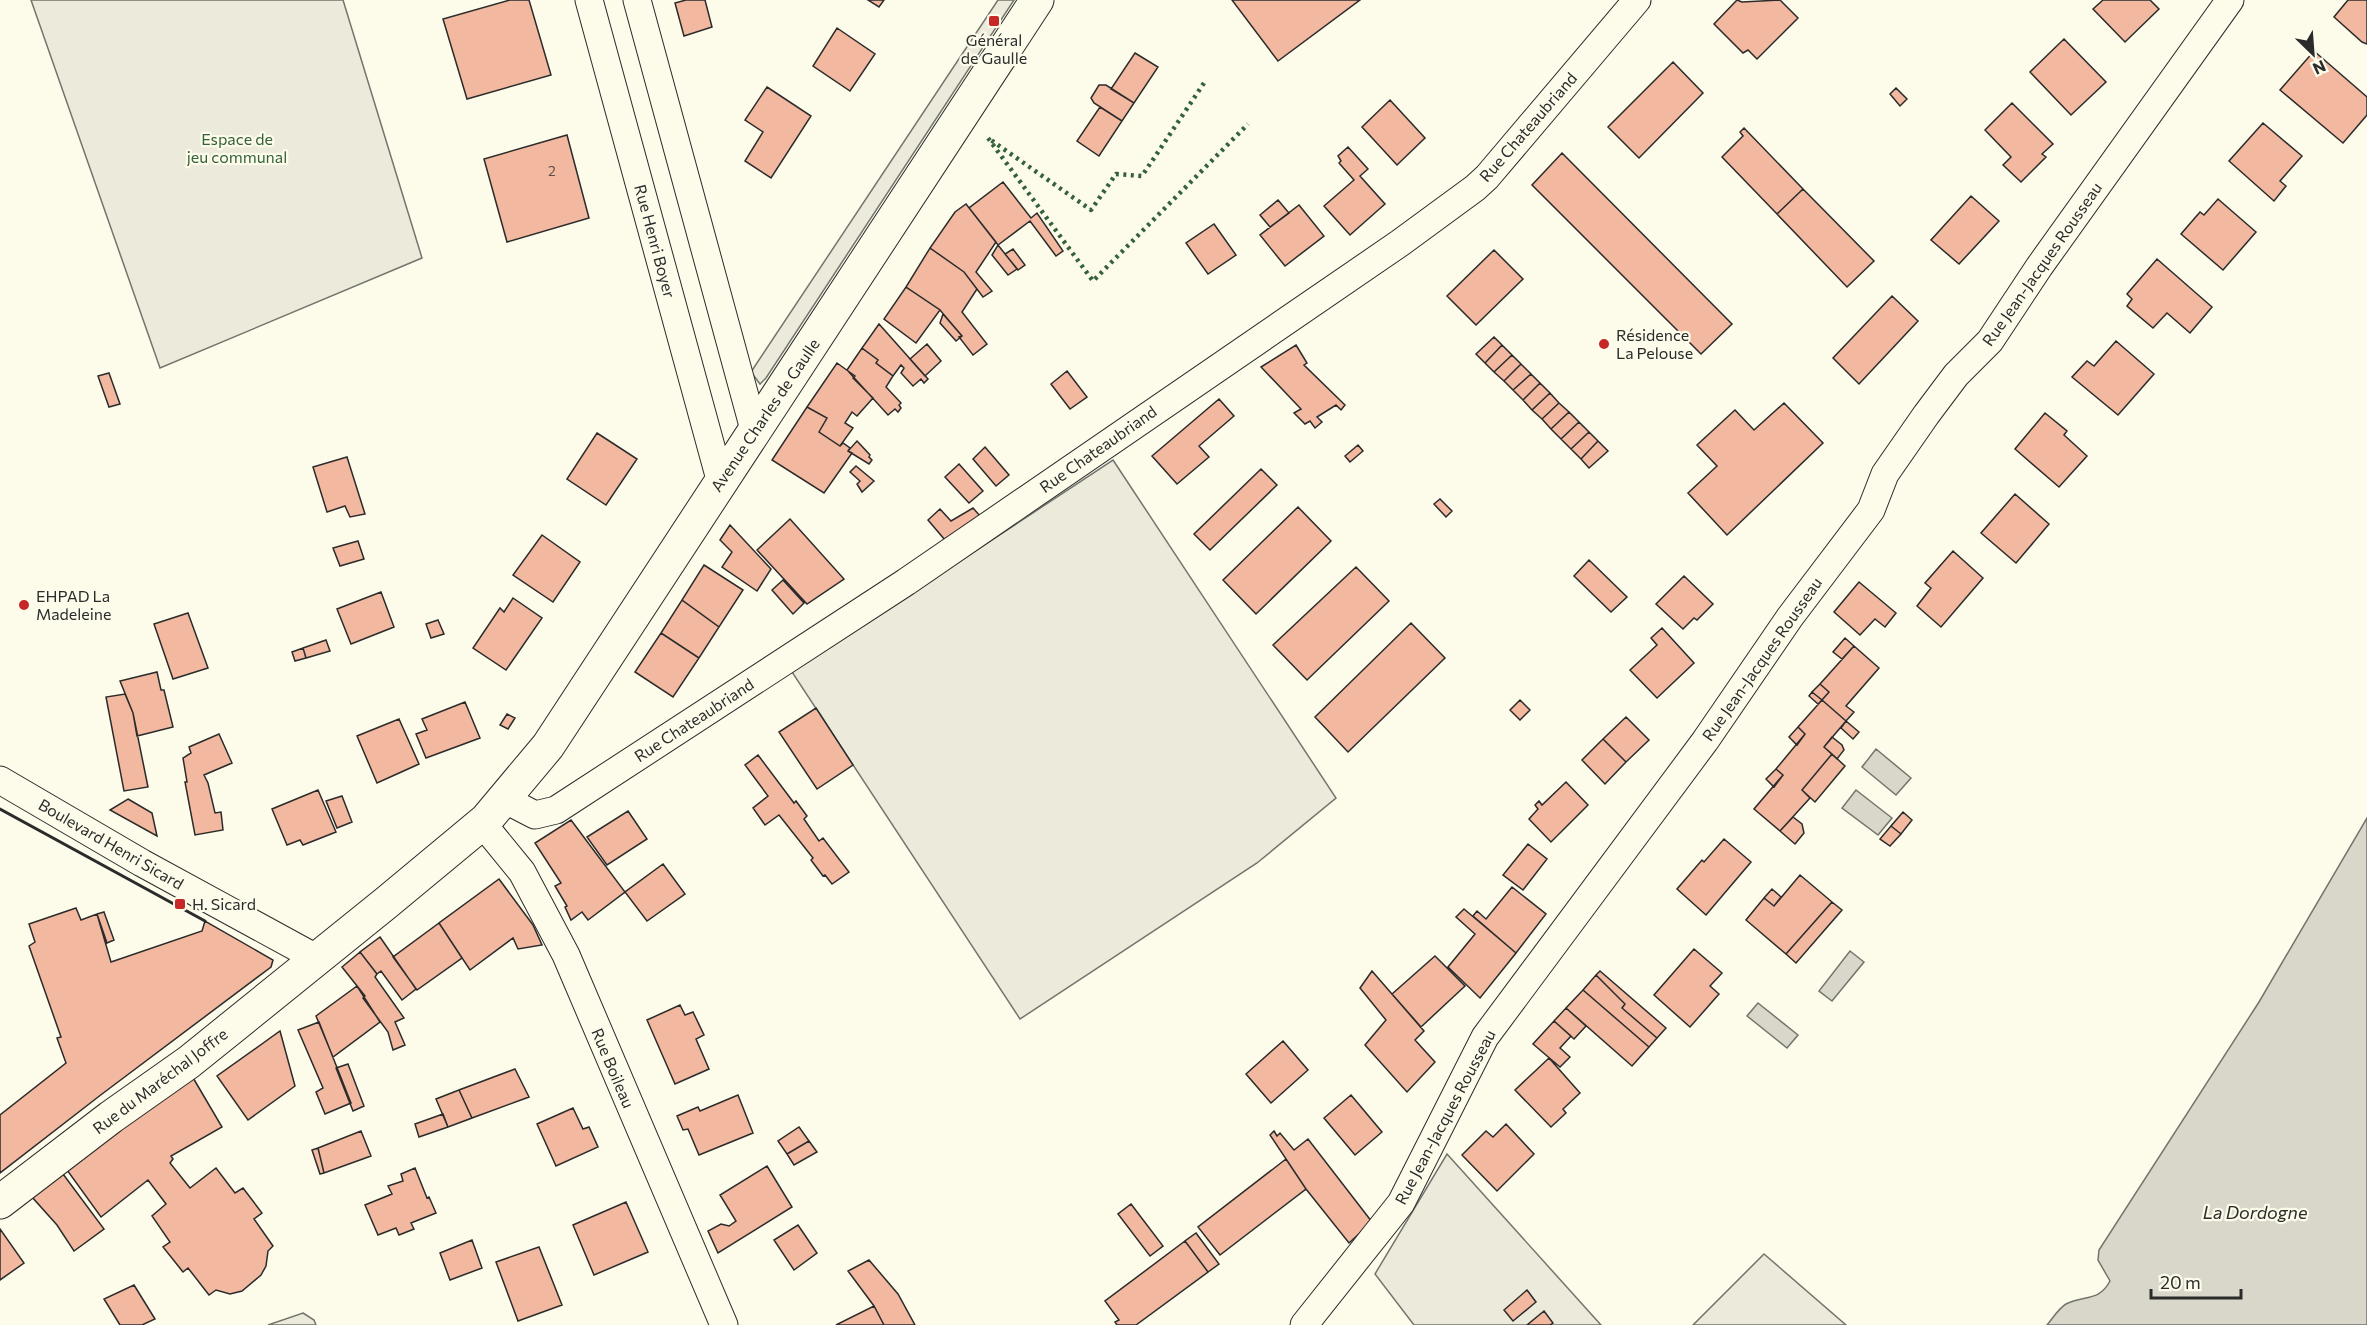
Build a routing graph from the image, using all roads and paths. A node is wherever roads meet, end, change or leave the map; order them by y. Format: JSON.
{"nodes":[{"id":1,"x":589,"y":0,"type":"edge"},
{"id":2,"x":637,"y":0,"type":"edge"},
{"id":3,"x":1037,"y":0,"type":"edge"},
{"id":4,"x":1637,"y":0,"type":"edge"},
{"id":5,"x":2230,"y":0,"type":"edge"},
{"id":6,"x":755,"y":432,"type":"junction"},
{"id":7,"x":721,"y":483,"type":"junction"},
{"id":8,"x":0,"y":780,"type":"edge"},
{"id":9,"x":504,"y":799,"type":"junction"},
{"id":10,"x":482,"y":823,"type":"junction"},
{"id":11,"x":318,"y":959,"type":"junction"},
{"id":12,"x":0,"y":1202,"type":"edge"},
{"id":13,"x":724,"y":1325,"type":"edge"},
{"id":14,"x":1304,"y":1325,"type":"edge"}],
"edges":[{"from":1,"to":7,"type":"street","name":"Rue Henri Boyer"},
{"from":2,"to":6,"type":"street"},
{"from":3,"to":6,"type":"main road","name":"Avenue Charles de Gaulle"},
{"from":4,"to":9,"type":"street","name":"Rue Chateaubriand"},
{"from":5,"to":14,"type":"street","name":"Rue Jean-Jacques Rousseau"},
{"from":6,"to":7,"type":"main road","name":"Avenue Charles de Gaulle"},
{"from":7,"to":9,"type":"main road","name":"Avenue Charles de Gaulle"},
{"from":8,"to":11,"type":"street","name":"Boulevard Henri Sicard"},
{"from":9,"to":10,"type":"main road","name":"Avenue Charles de Gaulle"},
{"from":10,"to":11,"type":"main road","name":"Rue du Maréchal Joffre"},
{"from":10,"to":13,"type":"street","name":"Rue Boileau"},
{"from":11,"to":12,"type":"main road","name":"Rue du Maréchal Joffre"}]}
